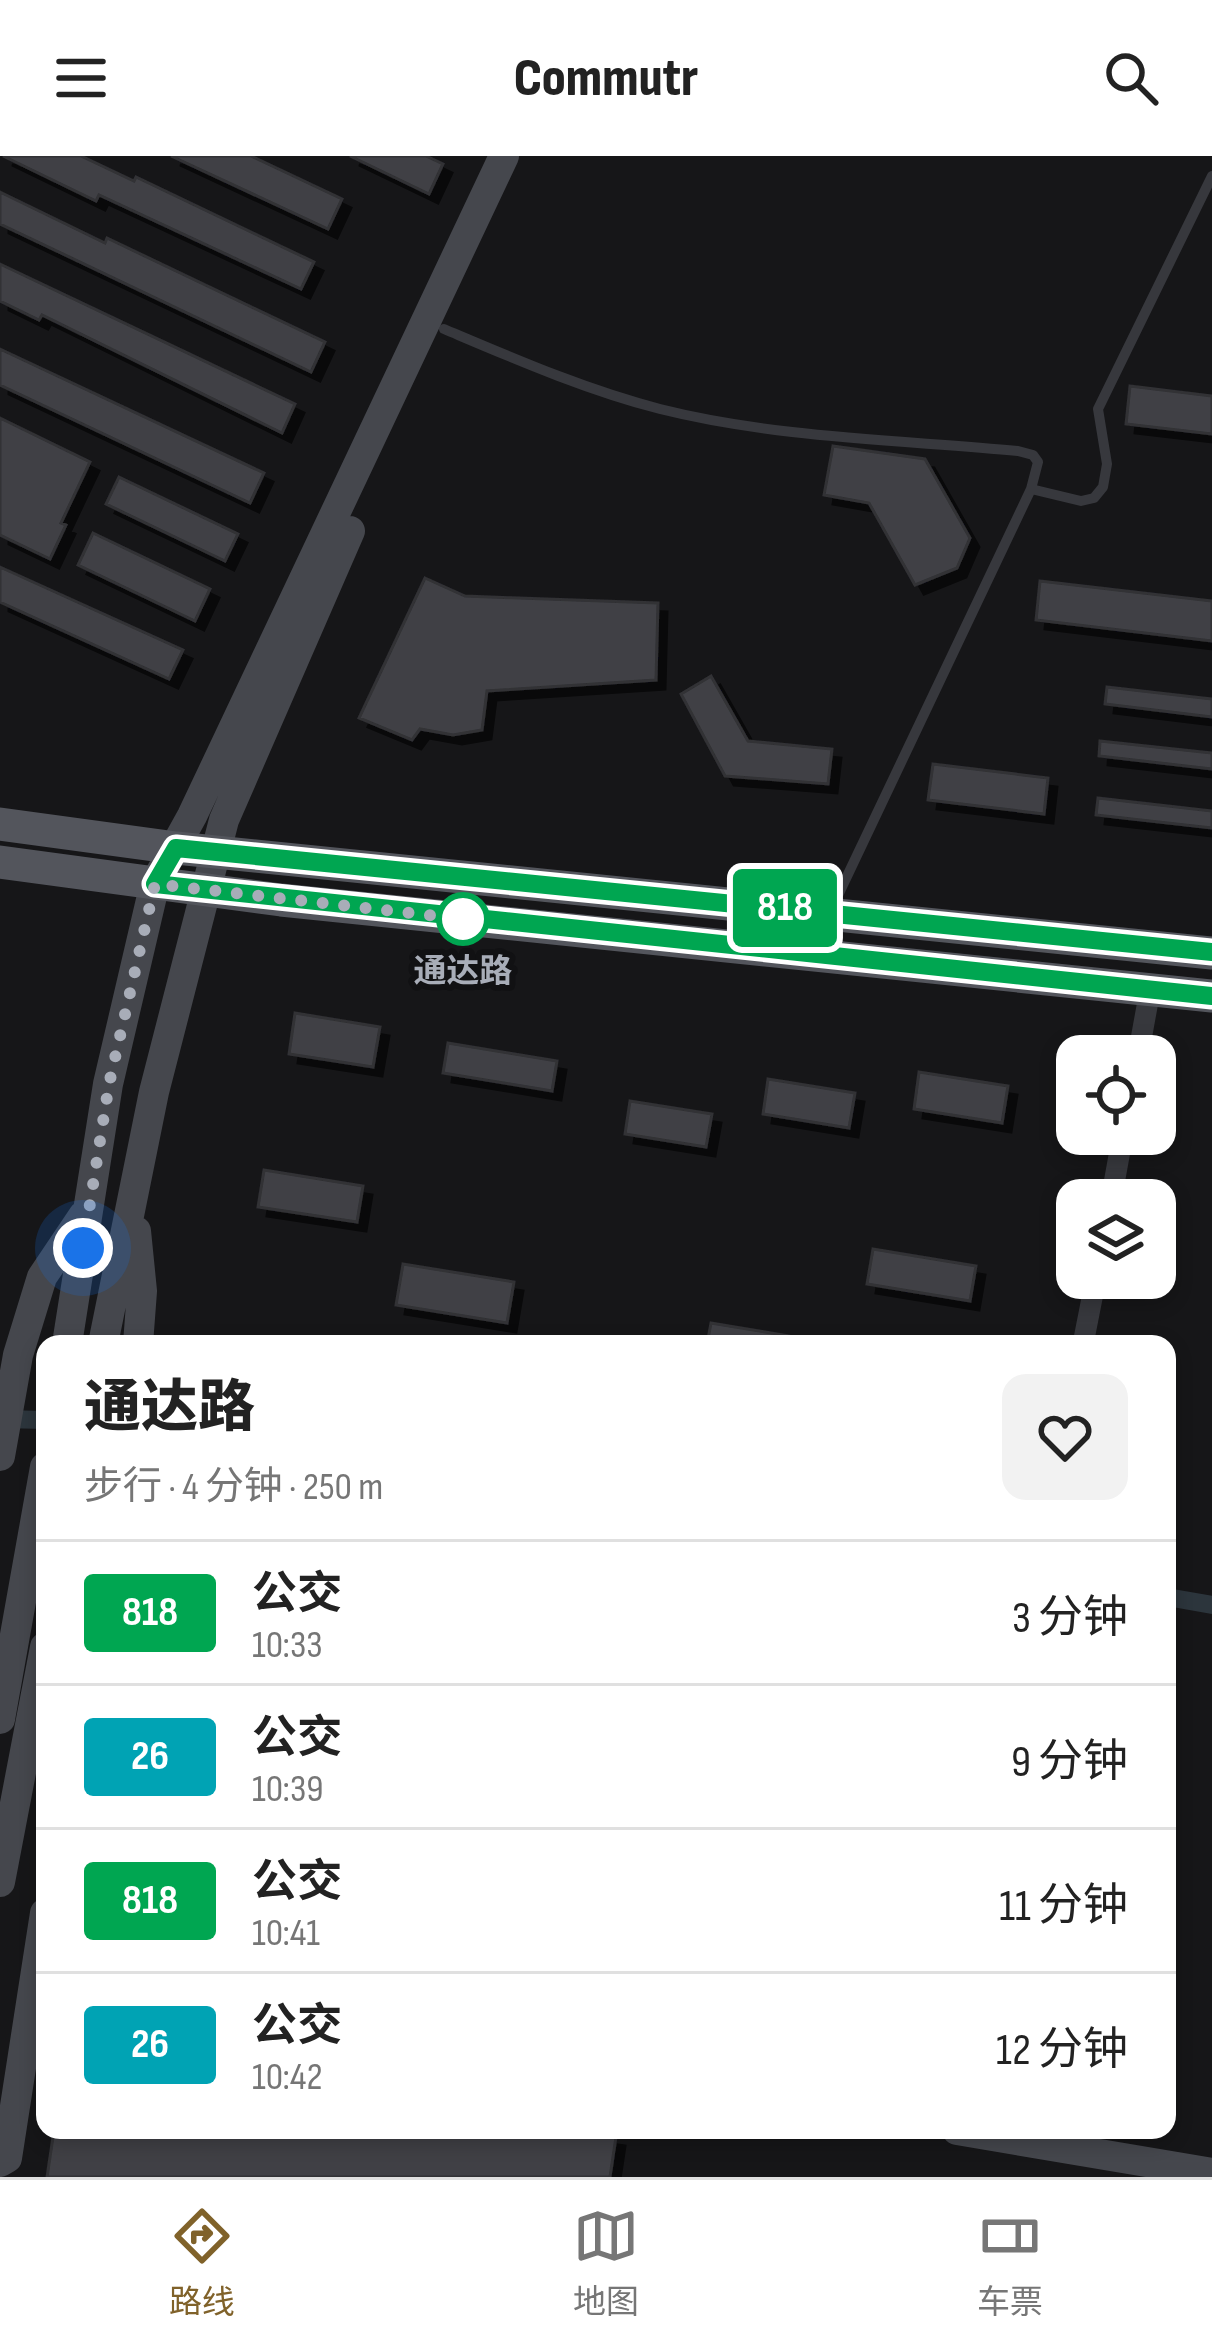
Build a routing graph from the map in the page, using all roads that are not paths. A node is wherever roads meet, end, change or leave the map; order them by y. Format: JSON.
{"nodes":[{"id":1,"x":504,"y":156,"type":"edge"},
{"id":2,"x":526,"y":156,"type":"edge"},
{"id":3,"x":1212,"y":176,"type":"edge"},
{"id":4,"x":444,"y":329,"type":"junction"},
{"id":5,"x":1031,"y":489,"type":"junction"},
{"id":6,"x":0,"y":824,"type":"edge"},
{"id":7,"x":176,"y":848,"type":"junction"},
{"id":8,"x":216,"y":851,"type":"junction"},
{"id":9,"x":0,"y":862,"type":"edge"},
{"id":10,"x":155,"y":884,"type":"junction"},
{"id":11,"x":203,"y":890,"type":"junction"},
{"id":12,"x":830,"y":913,"type":"junction"},
{"id":13,"x":1212,"y":952,"type":"edge"},
{"id":14,"x":1150,"y":990,"type":"junction"},
{"id":15,"x":1212,"y":996,"type":"edge"},
{"id":16,"x":1142,"y":1035,"type":"edge"},
{"id":17,"x":89,"y":1206,"type":"junction"},
{"id":18,"x":133,"y":1207,"type":"junction"},
{"id":19,"x":1092,"y":1299,"type":"edge"},
{"id":20,"x":68,"y":1335,"type":"edge"},
{"id":21,"x":105,"y":1335,"type":"edge"},
{"id":22,"x":139,"y":1335,"type":"edge"},
{"id":23,"x":1085,"y":1335,"type":"edge"},
{"id":24,"x":0,"y":1456,"type":"edge"},
{"id":25,"x":36,"y":1517,"type":"edge"},
{"id":26,"x":36,"y":1696,"type":"edge"},
{"id":27,"x":0,"y":1719,"type":"edge"},
{"id":28,"x":0,"y":1882,"type":"edge"},
{"id":29,"x":36,"y":1996,"type":"edge"},
{"id":30,"x":1009,"y":2139,"type":"edge"},
{"id":31,"x":0,"y":2162,"type":"edge"},
{"id":32,"x":1212,"y":2174,"type":"edge"}],
"edges":[{"from":1,"to":7,"type":"main road"},
{"from":2,"to":4,"type":"main road"},
{"from":3,"to":5,"type":"lane"},
{"from":4,"to":5,"type":"lane"},
{"from":4,"to":8,"type":"main road"},
{"from":5,"to":12,"type":"lane"},
{"from":6,"to":7,"type":"main road"},
{"from":7,"to":8,"type":"main road"},
{"from":7,"to":10,"type":"main road"},
{"from":8,"to":11,"type":"main road"},
{"from":8,"to":12,"type":"main road"},
{"from":9,"to":10,"type":"main road"},
{"from":10,"to":11,"type":"main road"},
{"from":10,"to":17,"type":"main road"},
{"from":11,"to":14,"type":"main road"},
{"from":11,"to":18,"type":"main road"},
{"from":12,"to":13,"type":"main road"},
{"from":14,"to":15,"type":"main road"},
{"from":14,"to":16,"type":"street"},
{"from":17,"to":20,"type":"main road"},
{"from":17,"to":24,"type":"main road"},
{"from":18,"to":21,"type":"main road"},
{"from":18,"to":22,"type":"main road"},
{"from":19,"to":23,"type":"street"},
{"from":25,"to":27,"type":"main road"},
{"from":26,"to":28,"type":"main road"},
{"from":29,"to":31,"type":"main road"},
{"from":30,"to":32,"type":"main road"}]}
